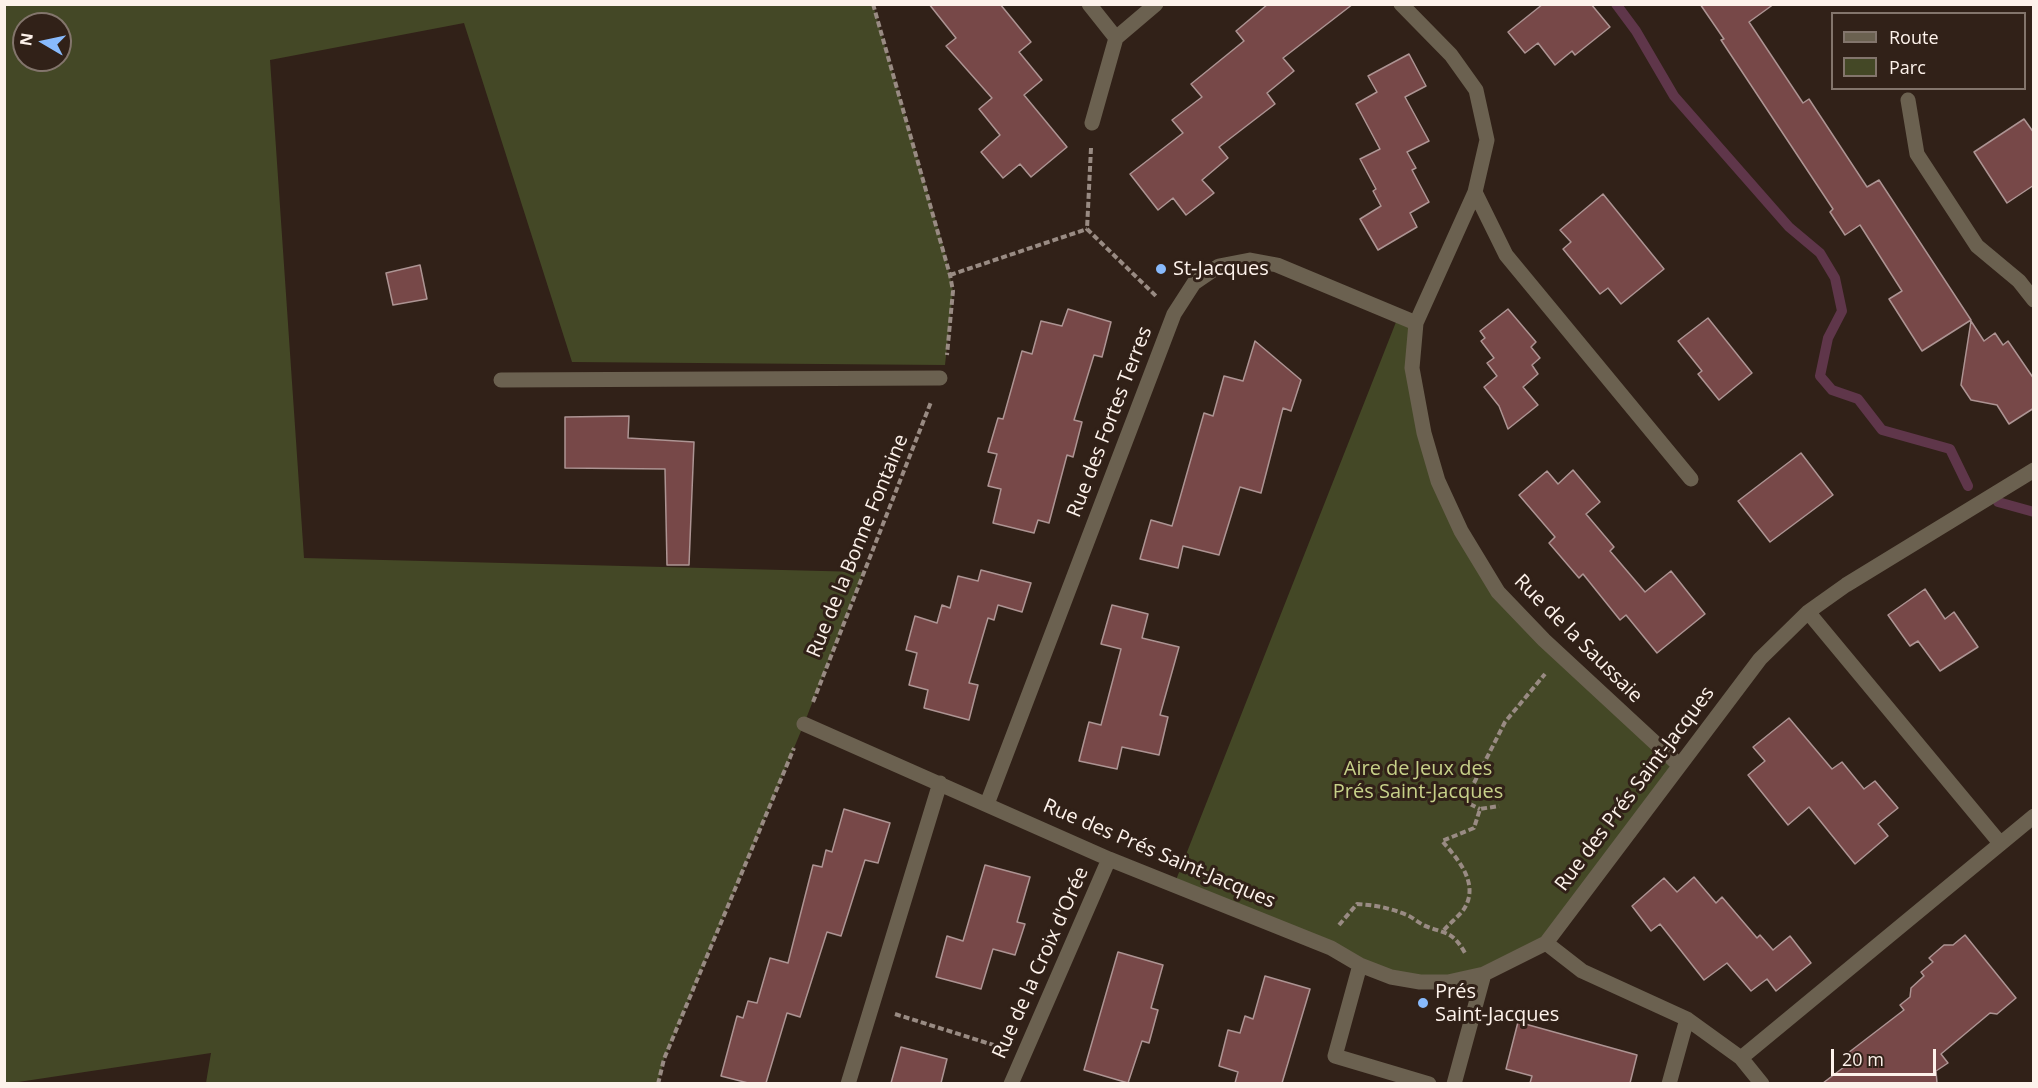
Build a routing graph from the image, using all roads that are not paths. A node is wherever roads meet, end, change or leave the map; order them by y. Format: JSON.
{"nodes":[{"id":1,"x":1089,"y":4,"type":"edge"},
{"id":2,"x":1156,"y":4,"type":"edge"},
{"id":3,"x":1401,"y":4,"type":"edge"},
{"id":4,"x":1116,"y":38,"type":"junction"},
{"id":5,"x":1908,"y":100,"type":"dead end"},
{"id":6,"x":1092,"y":123,"type":"road end"},
{"id":7,"x":1475,"y":192,"type":"junction"},
{"id":8,"x":2034,"y":300,"type":"edge"},
{"id":9,"x":1416,"y":323,"type":"junction"},
{"id":10,"x":940,"y":378,"type":"road end"},
{"id":11,"x":501,"y":381,"type":"dead end"},
{"id":12,"x":2034,"y":470,"type":"edge"},
{"id":13,"x":1691,"y":479,"type":"dead end"},
{"id":14,"x":1808,"y":612,"type":"junction"},
{"id":15,"x":804,"y":724,"type":"road end"},
{"id":16,"x":1678,"y":765,"type":"junction"},
{"id":17,"x":940,"y":783,"type":"junction"},
{"id":18,"x":987,"y":804,"type":"junction"},
{"id":19,"x":2034,"y":816,"type":"edge"},
{"id":20,"x":2000,"y":843,"type":"junction"},
{"id":21,"x":1109,"y":859,"type":"junction"},
{"id":22,"x":1546,"y":943,"type":"junction"},
{"id":23,"x":1360,"y":965,"type":"junction"},
{"id":24,"x":1478,"y":975,"type":"junction"},
{"id":25,"x":1687,"y":1019,"type":"junction"},
{"id":26,"x":1741,"y":1058,"type":"junction"},
{"id":27,"x":848,"y":1083,"type":"edge"},
{"id":28,"x":1011,"y":1083,"type":"edge"},
{"id":29,"x":1429,"y":1083,"type":"edge"},
{"id":30,"x":1454,"y":1083,"type":"edge"},
{"id":31,"x":1669,"y":1083,"type":"edge"},
{"id":32,"x":1762,"y":1083,"type":"edge"}],
"edges":[{"from":1,"to":4,"type":"street"},
{"from":2,"to":4,"type":"street"},
{"from":3,"to":7,"type":"street","name":"Rue de la Saussaie"},
{"from":4,"to":6,"type":"street"},
{"from":5,"to":8,"type":"street"},
{"from":7,"to":9,"type":"street","name":"Rue de la Saussaie"},
{"from":7,"to":13,"type":"street"},
{"from":9,"to":16,"type":"street","name":"Rue de la Saussaie"},
{"from":9,"to":18,"type":"street","name":"Rue des Fortes Terres"},
{"from":10,"to":11,"type":"street"},
{"from":12,"to":14,"type":"street","name":"Rue des Prés Saint-Jacques"},
{"from":14,"to":16,"type":"street","name":"Rue des Prés Saint-Jacques"},
{"from":14,"to":20,"type":"street"},
{"from":15,"to":17,"type":"street","name":"Rue des Prés Saint-Jacques"},
{"from":16,"to":22,"type":"street","name":"Rue des Prés Saint-Jacques"},
{"from":17,"to":18,"type":"street","name":"Rue des Prés Saint-Jacques"},
{"from":17,"to":27,"type":"street"},
{"from":18,"to":21,"type":"street","name":"Rue des Prés Saint-Jacques"},
{"from":19,"to":20,"type":"street"},
{"from":20,"to":26,"type":"street"},
{"from":21,"to":23,"type":"street","name":"Rue des Prés Saint-Jacques"},
{"from":21,"to":28,"type":"street","name":"Rue de la Croix d'Orée"},
{"from":22,"to":24,"type":"street","name":"Rue des Prés Saint-Jacques"},
{"from":22,"to":25,"type":"street"},
{"from":23,"to":24,"type":"street","name":"Rue des Prés Saint-Jacques"},
{"from":23,"to":29,"type":"street"},
{"from":24,"to":30,"type":"street"},
{"from":25,"to":26,"type":"street"},
{"from":25,"to":31,"type":"street"},
{"from":26,"to":32,"type":"street"}]}
